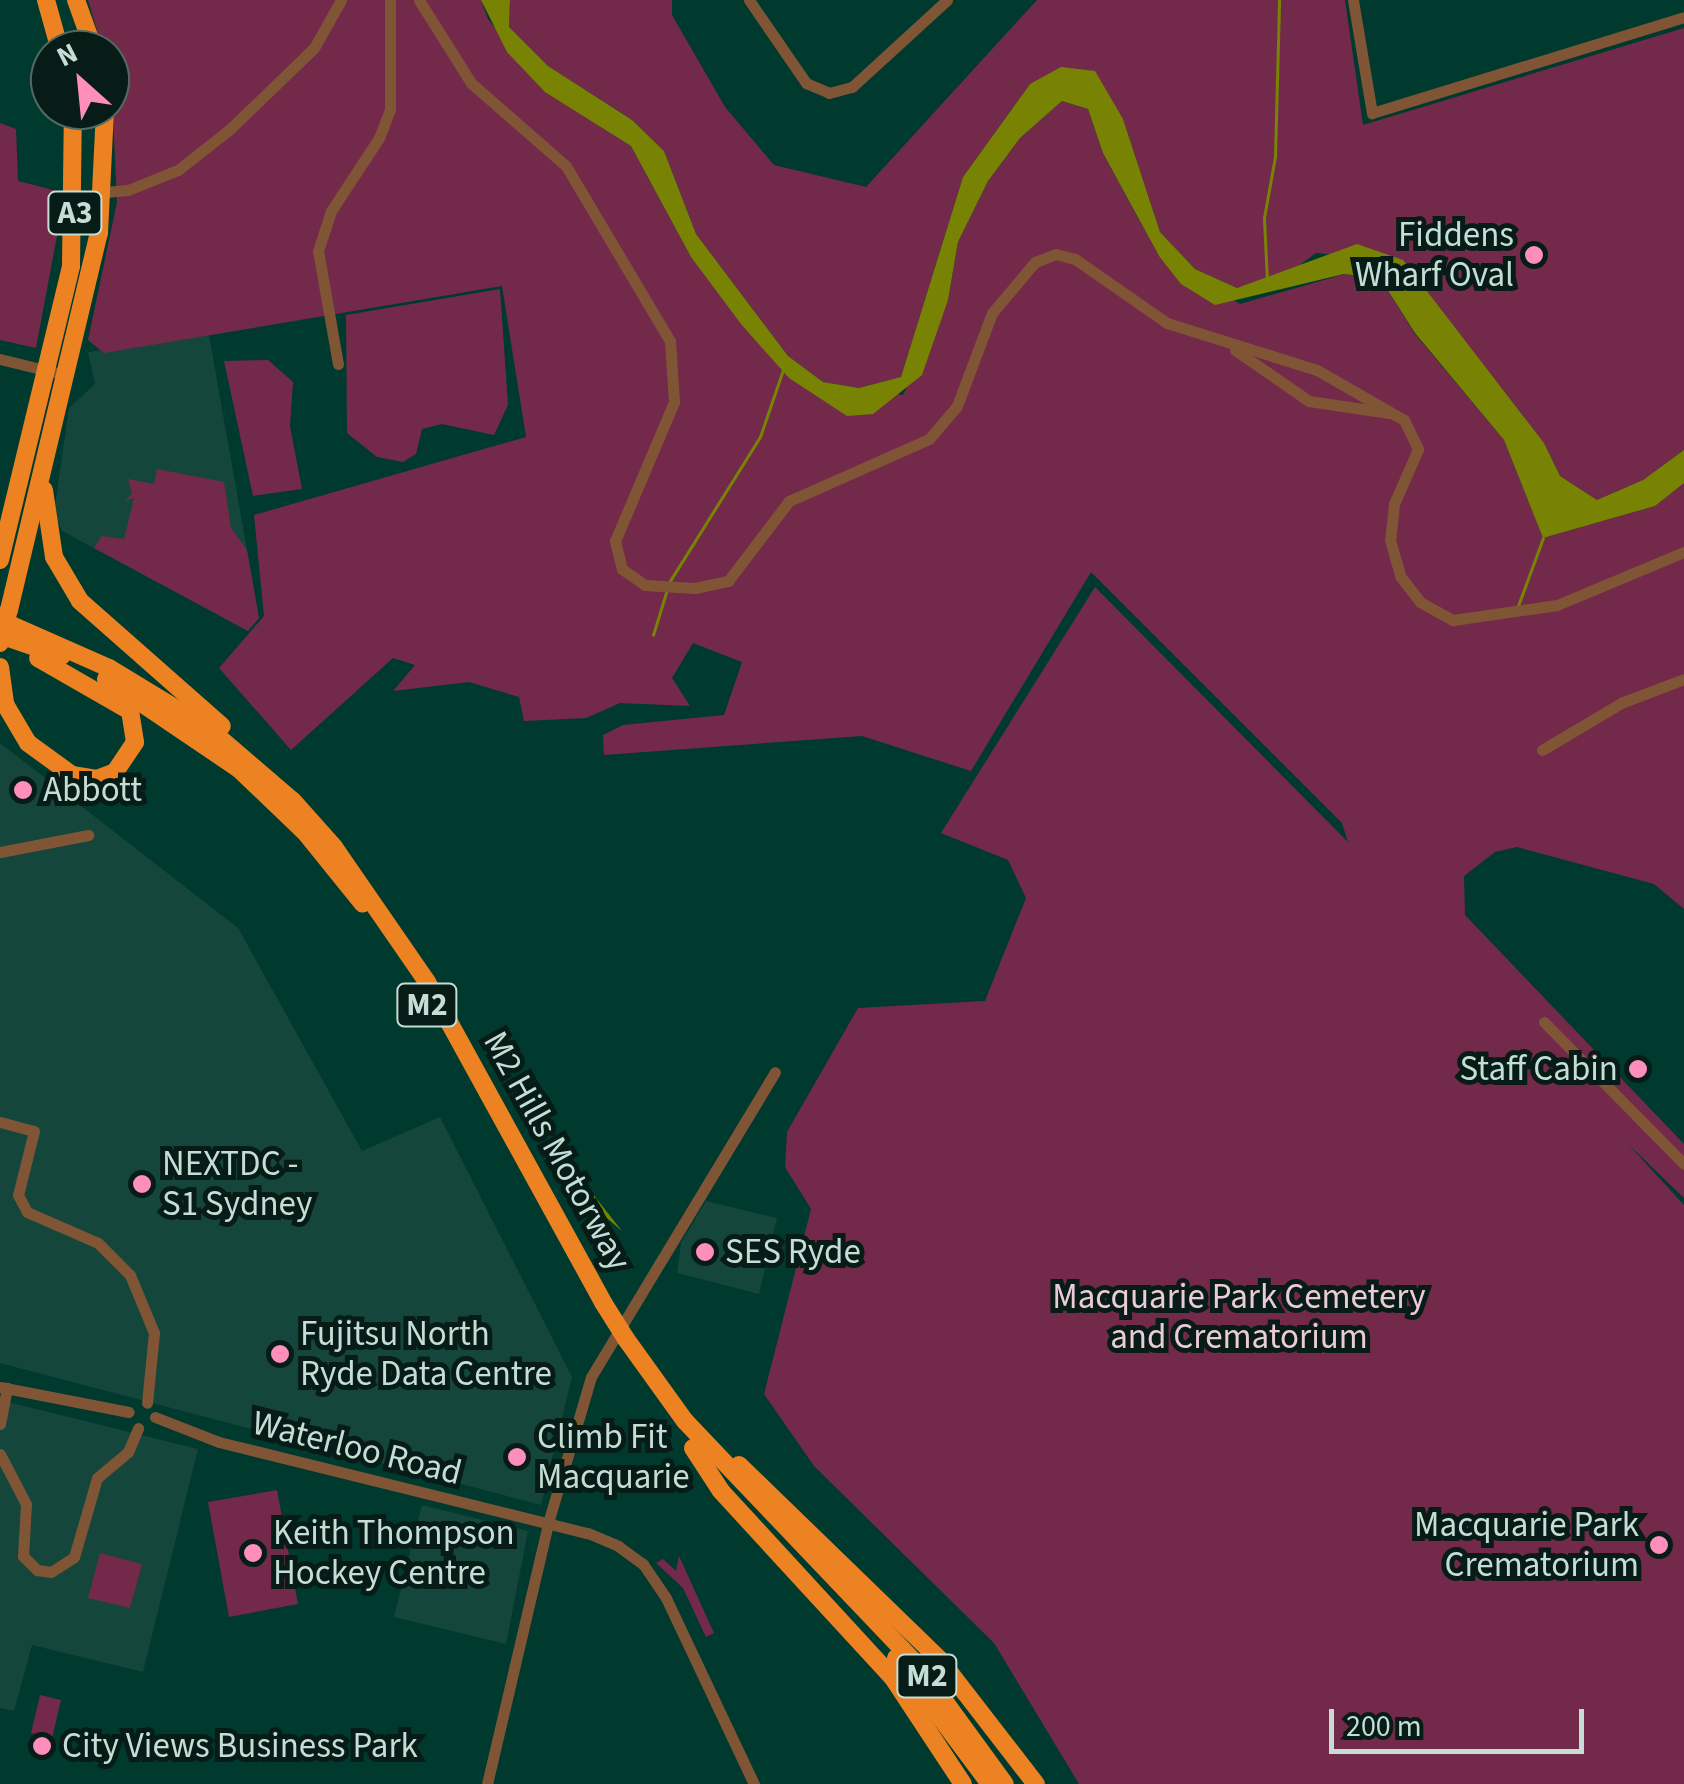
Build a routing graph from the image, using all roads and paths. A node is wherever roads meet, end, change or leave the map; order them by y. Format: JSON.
{"nodes":[{"id":1,"x":46,"y":0,"type":"edge"},
{"id":2,"x":76,"y":0,"type":"edge"},
{"id":3,"x":342,"y":0,"type":"edge"},
{"id":4,"x":390,"y":0,"type":"edge"},
{"id":5,"x":419,"y":0,"type":"edge"},
{"id":6,"x":749,"y":0,"type":"edge"},
{"id":7,"x":947,"y":0,"type":"edge"},
{"id":8,"x":1353,"y":0,"type":"edge"},
{"id":9,"x":1684,"y":16,"type":"edge"},
{"id":10,"x":54,"y":30,"type":"edge"},
{"id":11,"x":87,"y":30,"type":"edge"},
{"id":12,"x":74,"y":130,"type":"edge"},
{"id":13,"x":105,"y":130,"type":"edge"},
{"id":14,"x":76,"y":189,"type":"junction"},
{"id":15,"x":105,"y":192,"type":"junction"},
{"id":16,"x":1227,"y":344,"type":"junction"},
{"id":17,"x":0,"y":359,"type":"edge"},
{"id":18,"x":338,"y":364,"type":"dead end"},
{"id":19,"x":56,"y":373,"type":"junction"},
{"id":20,"x":1392,"y":413,"type":"junction"},
{"id":21,"x":43,"y":469,"type":"junction"},
{"id":22,"x":3,"y":543,"type":"edge"},
{"id":23,"x":1684,"y":552,"type":"edge"},
{"id":24,"x":0,"y":560,"type":"edge"},
{"id":25,"x":5,"y":605,"type":"edge"},
{"id":26,"x":0,"y":640,"type":"edge"},
{"id":27,"x":0,"y":666,"type":"edge"},
{"id":28,"x":1684,"y":679,"type":"edge"},
{"id":29,"x":1542,"y":750,"type":"dead end"},
{"id":30,"x":294,"y":801,"type":"junction"},
{"id":31,"x":88,"y":834,"type":"dead end"},
{"id":32,"x":0,"y":852,"type":"edge"},
{"id":33,"x":1544,"y":1022,"type":"dead end"},
{"id":34,"x":774,"y":1072,"type":"dead end"},
{"id":35,"x":0,"y":1122,"type":"edge"},
{"id":36,"x":1684,"y":1164,"type":"edge"},
{"id":37,"x":600,"y":1310,"type":"junction"},
{"id":38,"x":622,"y":1345,"type":"junction"},
{"id":39,"x":4,"y":1388,"type":"edge"},
{"id":40,"x":147,"y":1403,"type":"junction"},
{"id":41,"x":129,"y":1412,"type":"junction"},
{"id":42,"x":155,"y":1417,"type":"junction"},
{"id":43,"x":685,"y":1421,"type":"junction"},
{"id":44,"x":0,"y":1424,"type":"edge"},
{"id":45,"x":138,"y":1428,"type":"junction"},
{"id":46,"x":693,"y":1448,"type":"junction"},
{"id":47,"x":0,"y":1454,"type":"edge"},
{"id":48,"x":548,"y":1523,"type":"junction"},
{"id":49,"x":487,"y":1784,"type":"edge"},
{"id":50,"x":754,"y":1784,"type":"edge"},
{"id":51,"x":964,"y":1784,"type":"edge"},
{"id":52,"x":990,"y":1784,"type":"edge"},
{"id":53,"x":1005,"y":1784,"type":"edge"},
{"id":54,"x":1036,"y":1784,"type":"edge"}],
"edges":[{"from":1,"to":10,"type":"highway"},
{"from":2,"to":11,"type":"highway"},
{"from":3,"to":15,"type":"street"},
{"from":4,"to":18,"type":"street"},
{"from":5,"to":16,"type":"street"},
{"from":6,"to":7,"type":"street"},
{"from":8,"to":9,"type":"street"},
{"from":12,"to":14,"type":"highway","number":"A3"},
{"from":13,"to":15,"type":"highway","number":"A3"},
{"from":14,"to":15,"type":"highway"},
{"from":14,"to":19,"type":"highway","number":"A3"},
{"from":15,"to":19,"type":"highway","number":"A3"},
{"from":16,"to":20,"type":"street"},
{"from":16,"to":20,"type":"street"},
{"from":17,"to":19,"type":"street"},
{"from":19,"to":21,"type":"highway","number":"A3"},
{"from":19,"to":22,"type":"highway","number":"A3"},
{"from":20,"to":23,"type":"street"},
{"from":21,"to":25,"type":"highway","number":"A3"},
{"from":21,"to":30,"type":"highway","number":"M2"},
{"from":22,"to":24,"type":"highway","number":"A3"},
{"from":25,"to":26,"type":"highway","number":"A3","bridge":true},
{"from":25,"to":30,"type":"highway","name":"M2 Hills Motorway","number":"M2"},
{"from":26,"to":27,"type":"highway"},
{"from":26,"to":37,"type":"highway","name":"M2 Hills Motorway","number":"M2"},
{"from":28,"to":29,"type":"street"},
{"from":30,"to":37,"type":"highway","name":"M2 Hills Motorway","number":"M2"},
{"from":31,"to":32,"type":"street"},
{"from":33,"to":36,"type":"street"},
{"from":34,"to":48,"type":"street"},
{"from":35,"to":40,"type":"street"},
{"from":37,"to":38,"type":"highway","name":"M2 Hills Motorway","number":"M2"},
{"from":38,"to":43,"type":"highway","name":"M2 Hills Motorway","number":"M2"},
{"from":38,"to":46,"type":"highway","name":"M2 Hills Motorway","number":"M2"},
{"from":39,"to":41,"type":"street"},
{"from":39,"to":44,"type":"street"},
{"from":40,"to":41,"type":"street"},
{"from":40,"to":42,"type":"street"},
{"from":41,"to":45,"type":"street"},
{"from":42,"to":45,"type":"street"},
{"from":42,"to":48,"type":"street","name":"Waterloo Road"},
{"from":43,"to":53,"type":"highway","name":"M2 Hills Motorway","number":"M2"},
{"from":43,"to":54,"type":"highway"},
{"from":45,"to":47,"type":"street"},
{"from":46,"to":51,"type":"highway"},
{"from":46,"to":52,"type":"highway","name":"M2 Hills Motorway","number":"M2"},
{"from":48,"to":49,"type":"street"},
{"from":48,"to":50,"type":"street","name":"Waterloo Road"}]}
